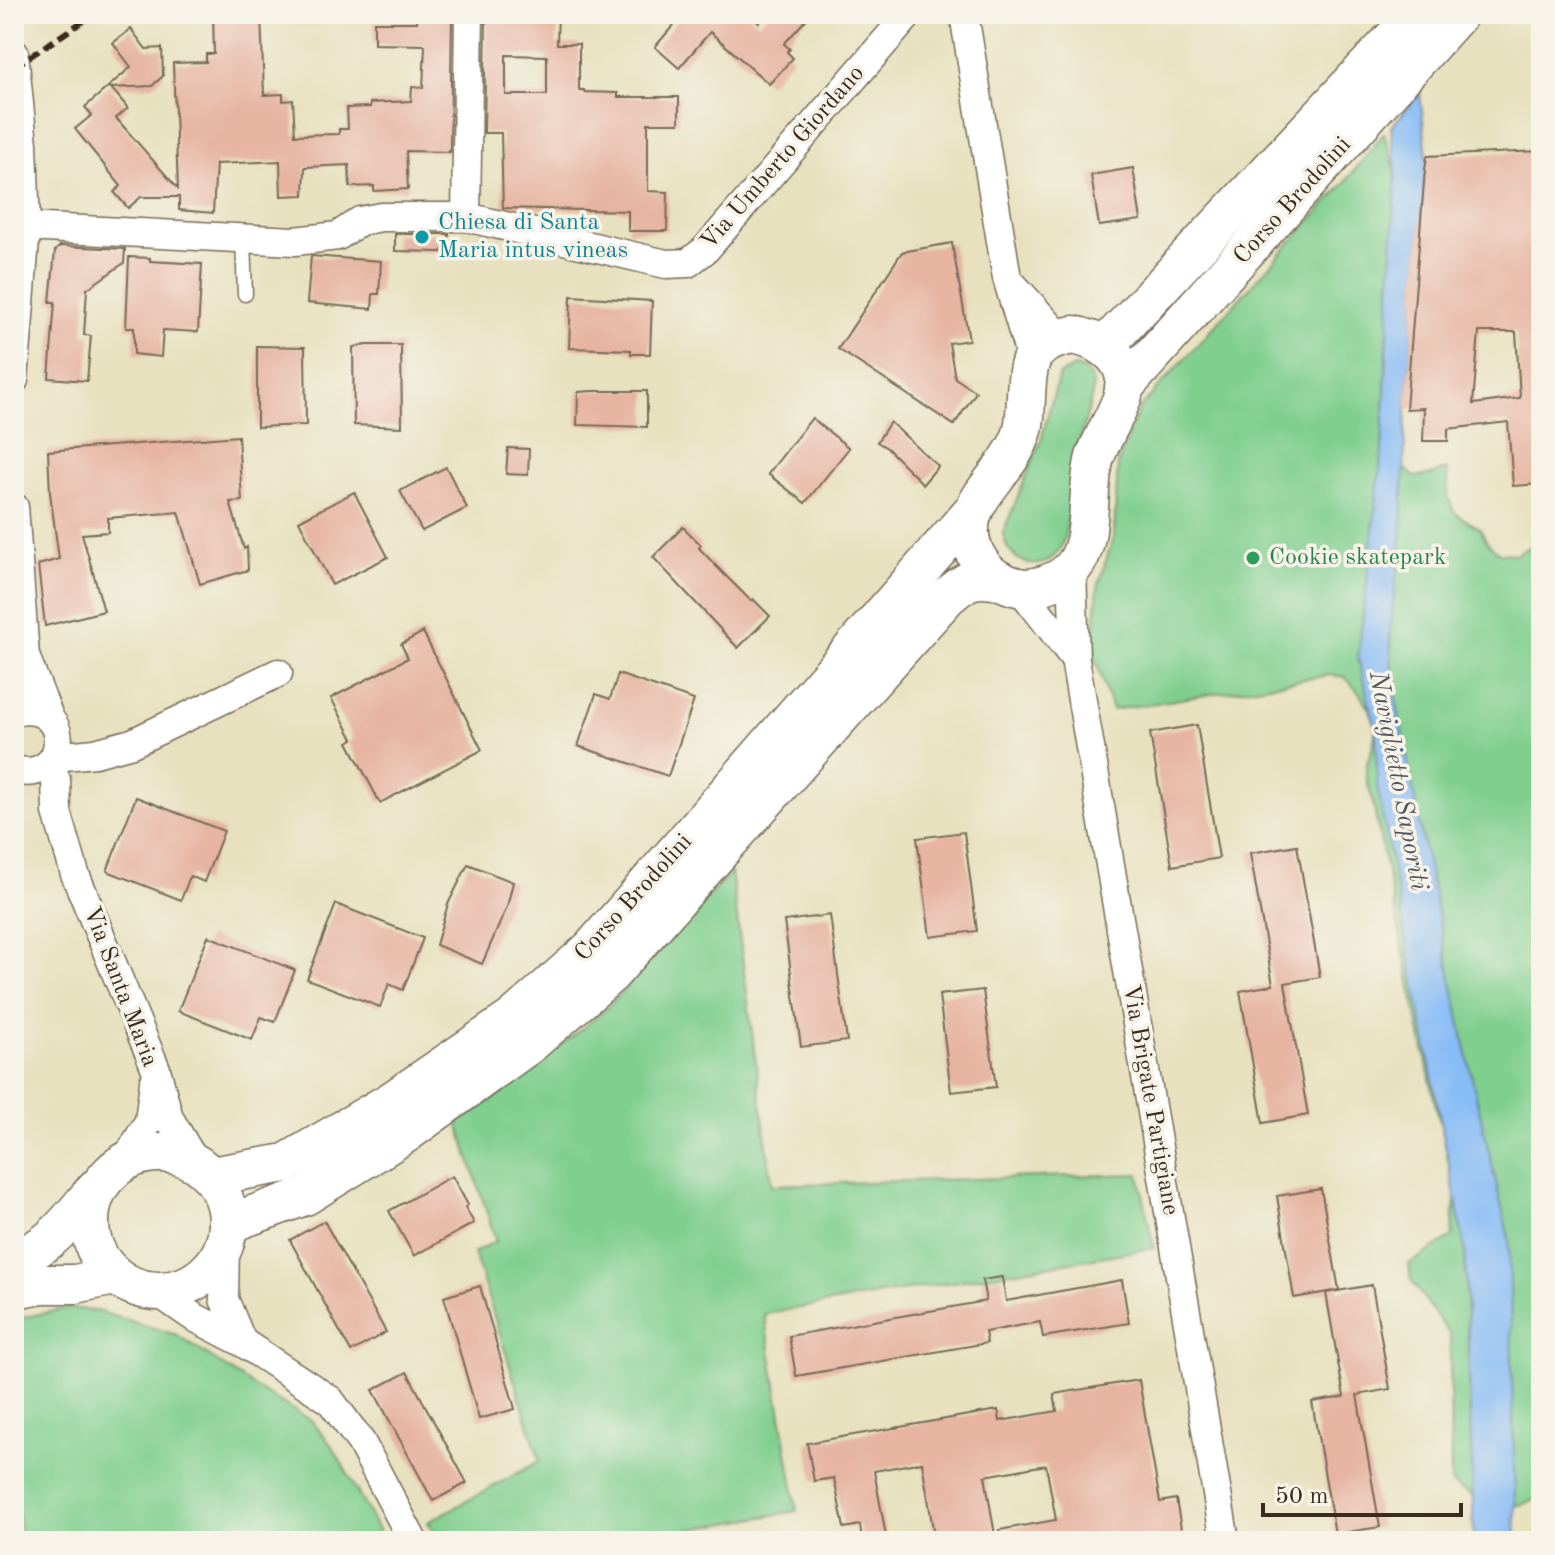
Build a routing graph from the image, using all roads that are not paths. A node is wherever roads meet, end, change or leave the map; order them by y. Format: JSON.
{"nodes":[{"id":1,"x":469,"y":14,"type":"edge"},
{"id":2,"x":909,"y":14,"type":"edge"},
{"id":3,"x":964,"y":14,"type":"edge"},
{"id":4,"x":1416,"y":14,"type":"edge"},
{"id":5,"x":1459,"y":14,"type":"edge"},
{"id":6,"x":14,"y":53,"type":"edge"},
{"id":7,"x":18,"y":145,"type":"edge"},
{"id":8,"x":466,"y":217,"type":"junction"},
{"id":9,"x":26,"y":227,"type":"junction"},
{"id":10,"x":243,"y":239,"type":"junction"},
{"id":11,"x":1007,"y":278,"type":"junction"},
{"id":12,"x":245,"y":294,"type":"dead end"},
{"id":13,"x":1060,"y":337,"type":"junction"},
{"id":14,"x":1104,"y":347,"type":"junction"},
{"id":15,"x":1032,"y":362,"type":"junction"},
{"id":16,"x":14,"y":380,"type":"edge"},
{"id":17,"x":1124,"y":387,"type":"junction"},
{"id":18,"x":14,"y":507,"type":"edge"},
{"id":19,"x":974,"y":509,"type":"junction"},
{"id":20,"x":1072,"y":569,"type":"junction"},
{"id":21,"x":1010,"y":584,"type":"junction"},
{"id":22,"x":25,"y":656,"type":"junction"},
{"id":23,"x":1075,"y":659,"type":"junction"},
{"id":24,"x":278,"y":673,"type":"dead end"},
{"id":25,"x":14,"y":691,"type":"edge"},
{"id":26,"x":14,"y":712,"type":"edge"},
{"id":27,"x":52,"y":723,"type":"junction"},
{"id":28,"x":132,"y":743,"type":"junction"},
{"id":29,"x":29,"y":768,"type":"edge"},
{"id":30,"x":156,"y":1069,"type":"junction"},
{"id":31,"x":203,"y":1169,"type":"junction"},
{"id":32,"x":114,"y":1171,"type":"junction"},
{"id":33,"x":226,"y":1234,"type":"junction"},
{"id":34,"x":14,"y":1257,"type":"edge"},
{"id":35,"x":115,"y":1276,"type":"junction"},
{"id":36,"x":14,"y":1289,"type":"edge"},
{"id":37,"x":156,"y":1291,"type":"junction"},
{"id":38,"x":242,"y":1342,"type":"junction"},
{"id":39,"x":413,"y":1541,"type":"edge"},
{"id":40,"x":1225,"y":1541,"type":"edge"}],
"edges":[{"from":1,"to":8,"type":"street"},
{"from":2,"to":8,"type":"street","name":"Via Umberto Giordano"},
{"from":3,"to":11,"type":"street"},
{"from":4,"to":14,"type":"main road","name":"Corso Brodolini"},
{"from":5,"to":17,"type":"main road","name":"Corso Brodolini"},
{"from":6,"to":7,"type":"street"},
{"from":7,"to":9,"type":"street"},
{"from":8,"to":10,"type":"street","name":"Via Umberto Giordano"},
{"from":9,"to":10,"type":"street","name":"Via Umberto Giordano"},
{"from":9,"to":16,"type":"street"},
{"from":10,"to":12,"type":"lane"},
{"from":11,"to":13,"type":"street"},
{"from":11,"to":15,"type":"street"},
{"from":13,"to":14,"type":"main road"},
{"from":13,"to":15,"type":"main road"},
{"from":14,"to":17,"type":"main road"},
{"from":15,"to":19,"type":"main road","name":"Corso Brodolini"},
{"from":17,"to":20,"type":"main road","name":"Corso Brodolini"},
{"from":18,"to":22,"type":"street"},
{"from":19,"to":21,"type":"main road"},
{"from":19,"to":31,"type":"main road","name":"Corso Brodolini"},
{"from":20,"to":21,"type":"main road","name":"Corso Brodolini"},
{"from":20,"to":23,"type":"street","name":"Via Brigate Partigiane"},
{"from":21,"to":23,"type":"street","name":"Via Brigate Partigiane"},
{"from":21,"to":33,"type":"main road","name":"Corso Brodolini"},
{"from":22,"to":25,"type":"street"},
{"from":22,"to":27,"type":"street"},
{"from":23,"to":40,"type":"street","name":"Via Brigate Partigiane"},
{"from":24,"to":28,"type":"street"},
{"from":26,"to":27,"type":"street"},
{"from":27,"to":28,"type":"street"},
{"from":27,"to":29,"type":"street"},
{"from":28,"to":29,"type":"street"},
{"from":29,"to":30,"type":"street","name":"Via Santa Maria"},
{"from":30,"to":31,"type":"street"},
{"from":30,"to":32,"type":"street","name":"Via Santa Maria"},
{"from":31,"to":32,"type":"main road","name":"Corso Brodolini"},
{"from":31,"to":33,"type":"main road"},
{"from":32,"to":34,"type":"main road"},
{"from":32,"to":35,"type":"main road"},
{"from":33,"to":37,"type":"main road"},
{"from":33,"to":38,"type":"street"},
{"from":35,"to":36,"type":"main road"},
{"from":35,"to":37,"type":"main road"},
{"from":37,"to":38,"type":"street"},
{"from":38,"to":39,"type":"street"}]}
